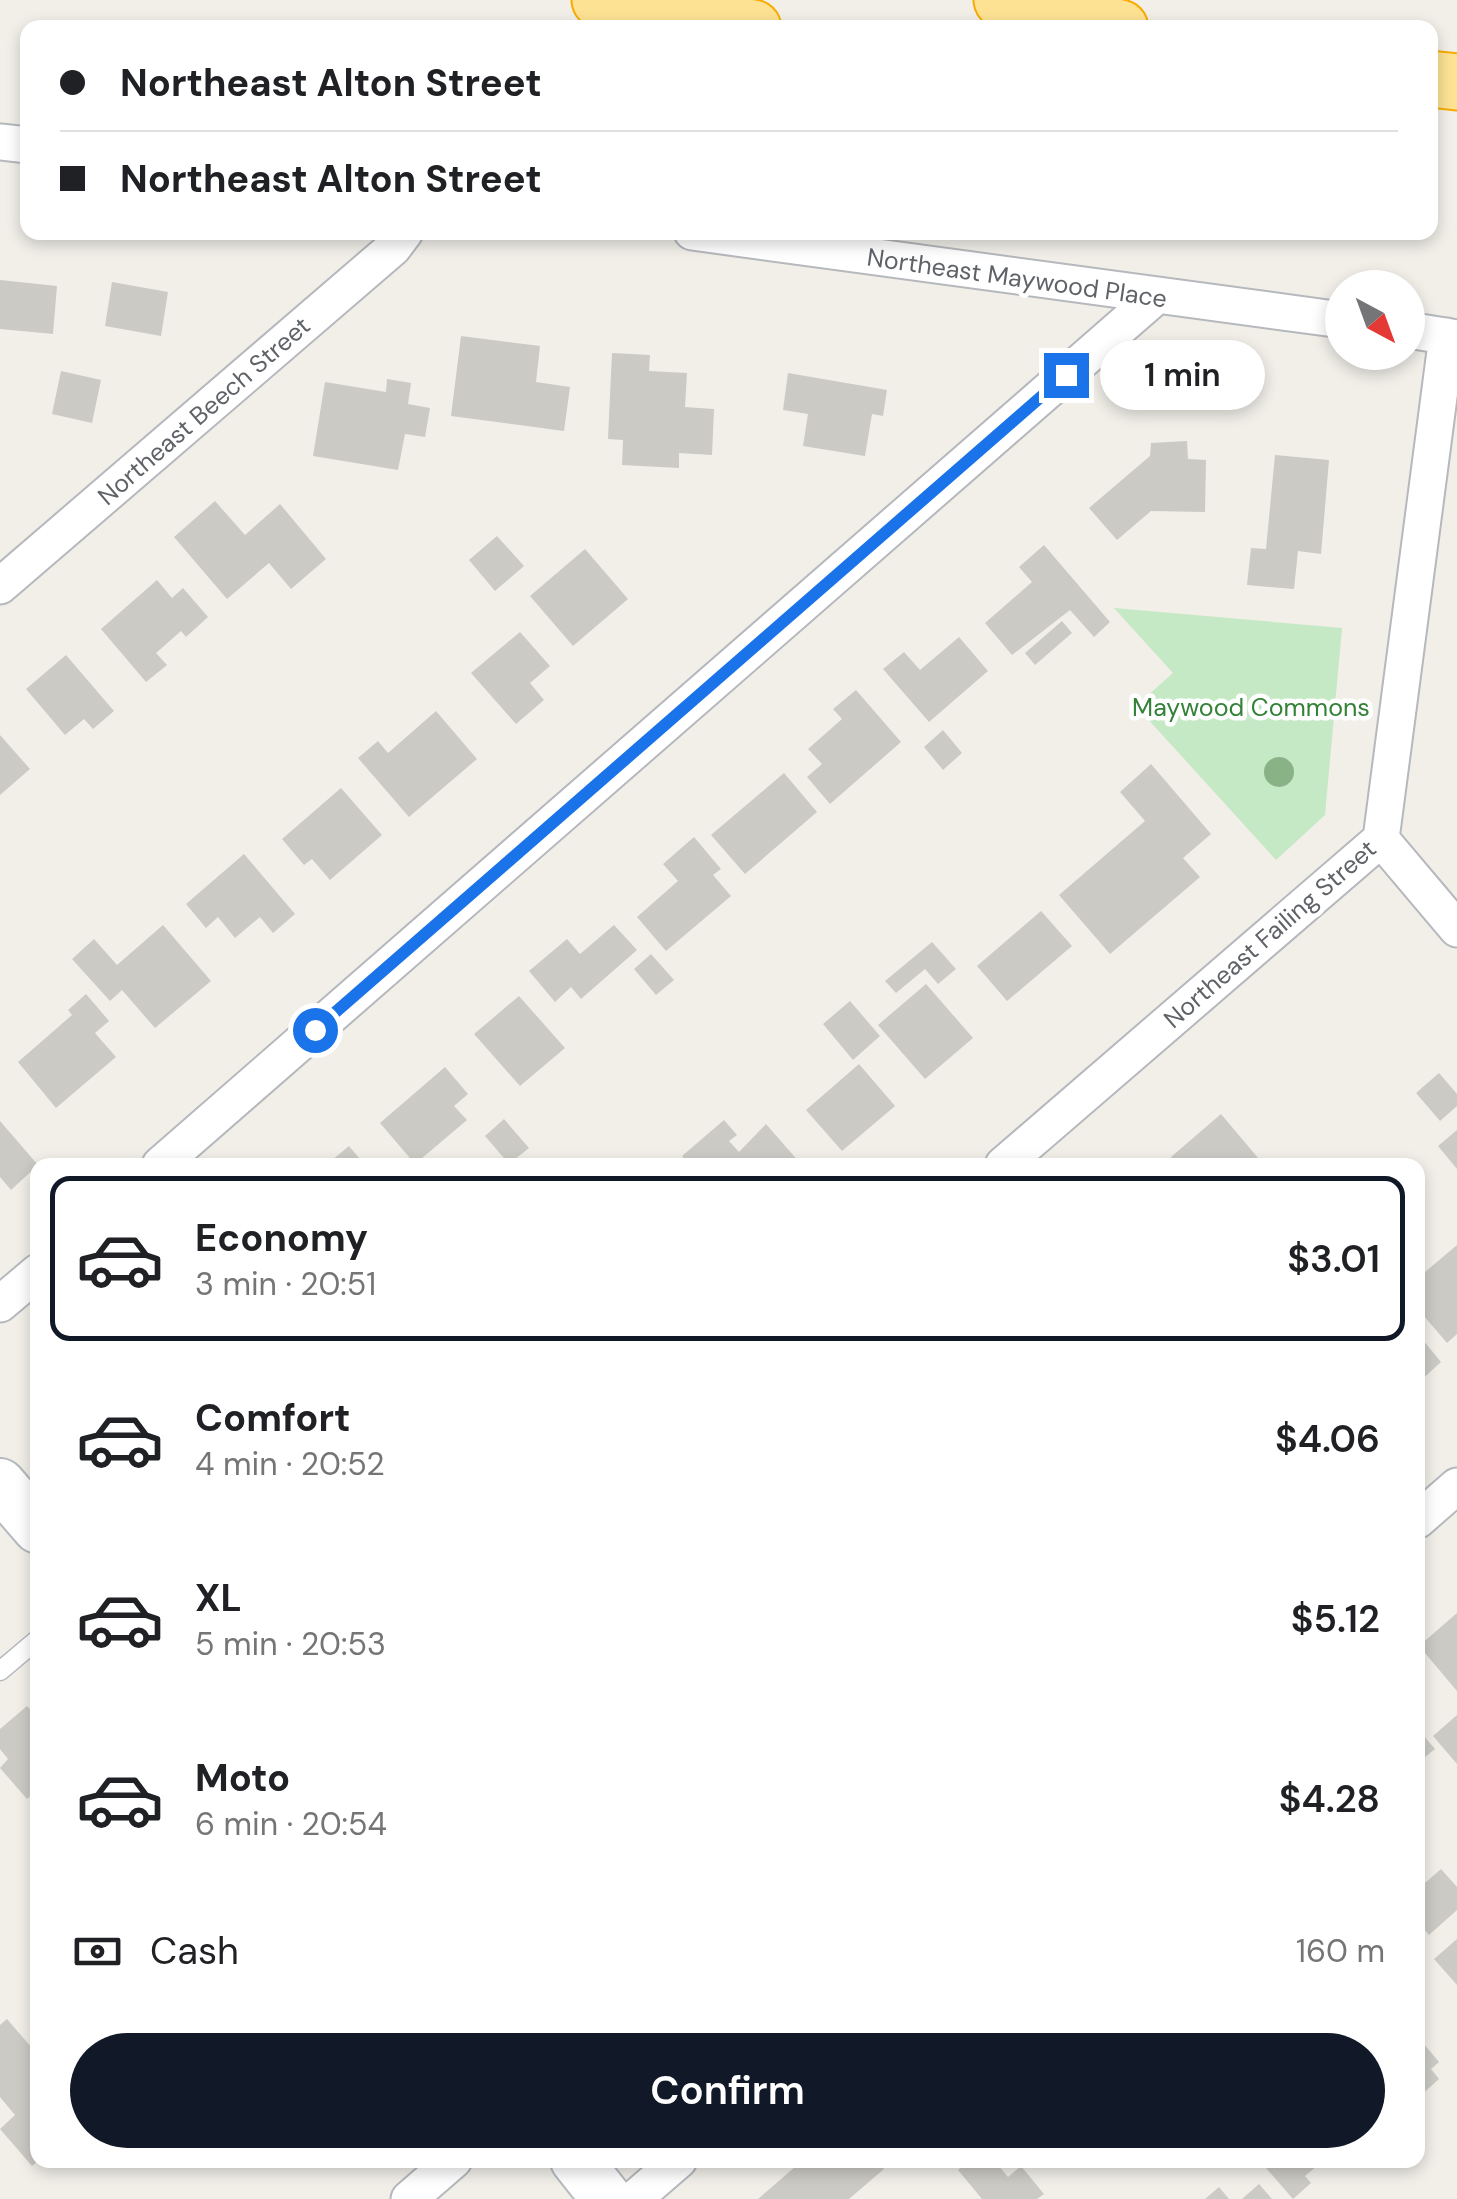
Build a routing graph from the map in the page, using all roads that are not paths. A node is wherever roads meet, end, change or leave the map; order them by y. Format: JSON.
{"nodes":[{"id":1,"x":600,"y":0,"type":"edge"},
{"id":2,"x":1002,"y":0,"type":"edge"},
{"id":3,"x":709,"y":20,"type":"edge"},
{"id":4,"x":1086,"y":20,"type":"edge"},
{"id":5,"x":399,"y":240,"type":"edge"},
{"id":6,"x":748,"y":240,"type":"edge"},
{"id":7,"x":1154,"y":298,"type":"junction"},
{"id":8,"x":1325,"y":318,"type":"edge"},
{"id":9,"x":1425,"y":333,"type":"edge"},
{"id":10,"x":1452,"y":337,"type":"edge"},
{"id":11,"x":0,"y":586,"type":"edge"},
{"id":12,"x":1381,"y":839,"type":"junction"},
{"id":13,"x":1457,"y":929,"type":"edge"},
{"id":14,"x":168,"y":1158,"type":"edge"},
{"id":15,"x":1011,"y":1158,"type":"edge"},
{"id":16,"x":30,"y":1279,"type":"edge"},
{"id":17,"x":0,"y":1304,"type":"edge"},
{"id":18,"x":0,"y":1484,"type":"edge"},
{"id":19,"x":1457,"y":1486,"type":"edge"},
{"id":20,"x":1425,"y":1514,"type":"edge"},
{"id":21,"x":30,"y":1519,"type":"edge"},
{"id":22,"x":30,"y":1645,"type":"edge"},
{"id":23,"x":0,"y":1671,"type":"edge"},
{"id":24,"x":445,"y":2168,"type":"edge"},
{"id":25,"x":582,"y":2168,"type":"edge"},
{"id":26,"x":670,"y":2168,"type":"edge"},
{"id":27,"x":409,"y":2199,"type":"edge"},
{"id":28,"x":607,"y":2199,"type":"edge"},
{"id":29,"x":634,"y":2199,"type":"edge"}],
"edges":[{"from":1,"to":3,"type":"highway"},
{"from":2,"to":4,"type":"highway"},
{"from":5,"to":11,"type":"street","name":"Northeast Beech Street"},
{"from":6,"to":7,"type":"street","name":"Northeast Maywood Place"},
{"from":7,"to":8,"type":"street","name":"Northeast Maywood Place"},
{"from":7,"to":14,"type":"street"},
{"from":9,"to":10,"type":"street"},
{"from":10,"to":12,"type":"street","name":"Northeast Failing Street"},
{"from":12,"to":13,"type":"street"},
{"from":12,"to":15,"type":"street","name":"Northeast Failing Street"},
{"from":16,"to":17,"type":"street"},
{"from":18,"to":21,"type":"main road"},
{"from":19,"to":20,"type":"street"},
{"from":22,"to":23,"type":"lane"},
{"from":24,"to":27,"type":"street"},
{"from":25,"to":28,"type":"main road"},
{"from":26,"to":29,"type":"street"}]}
